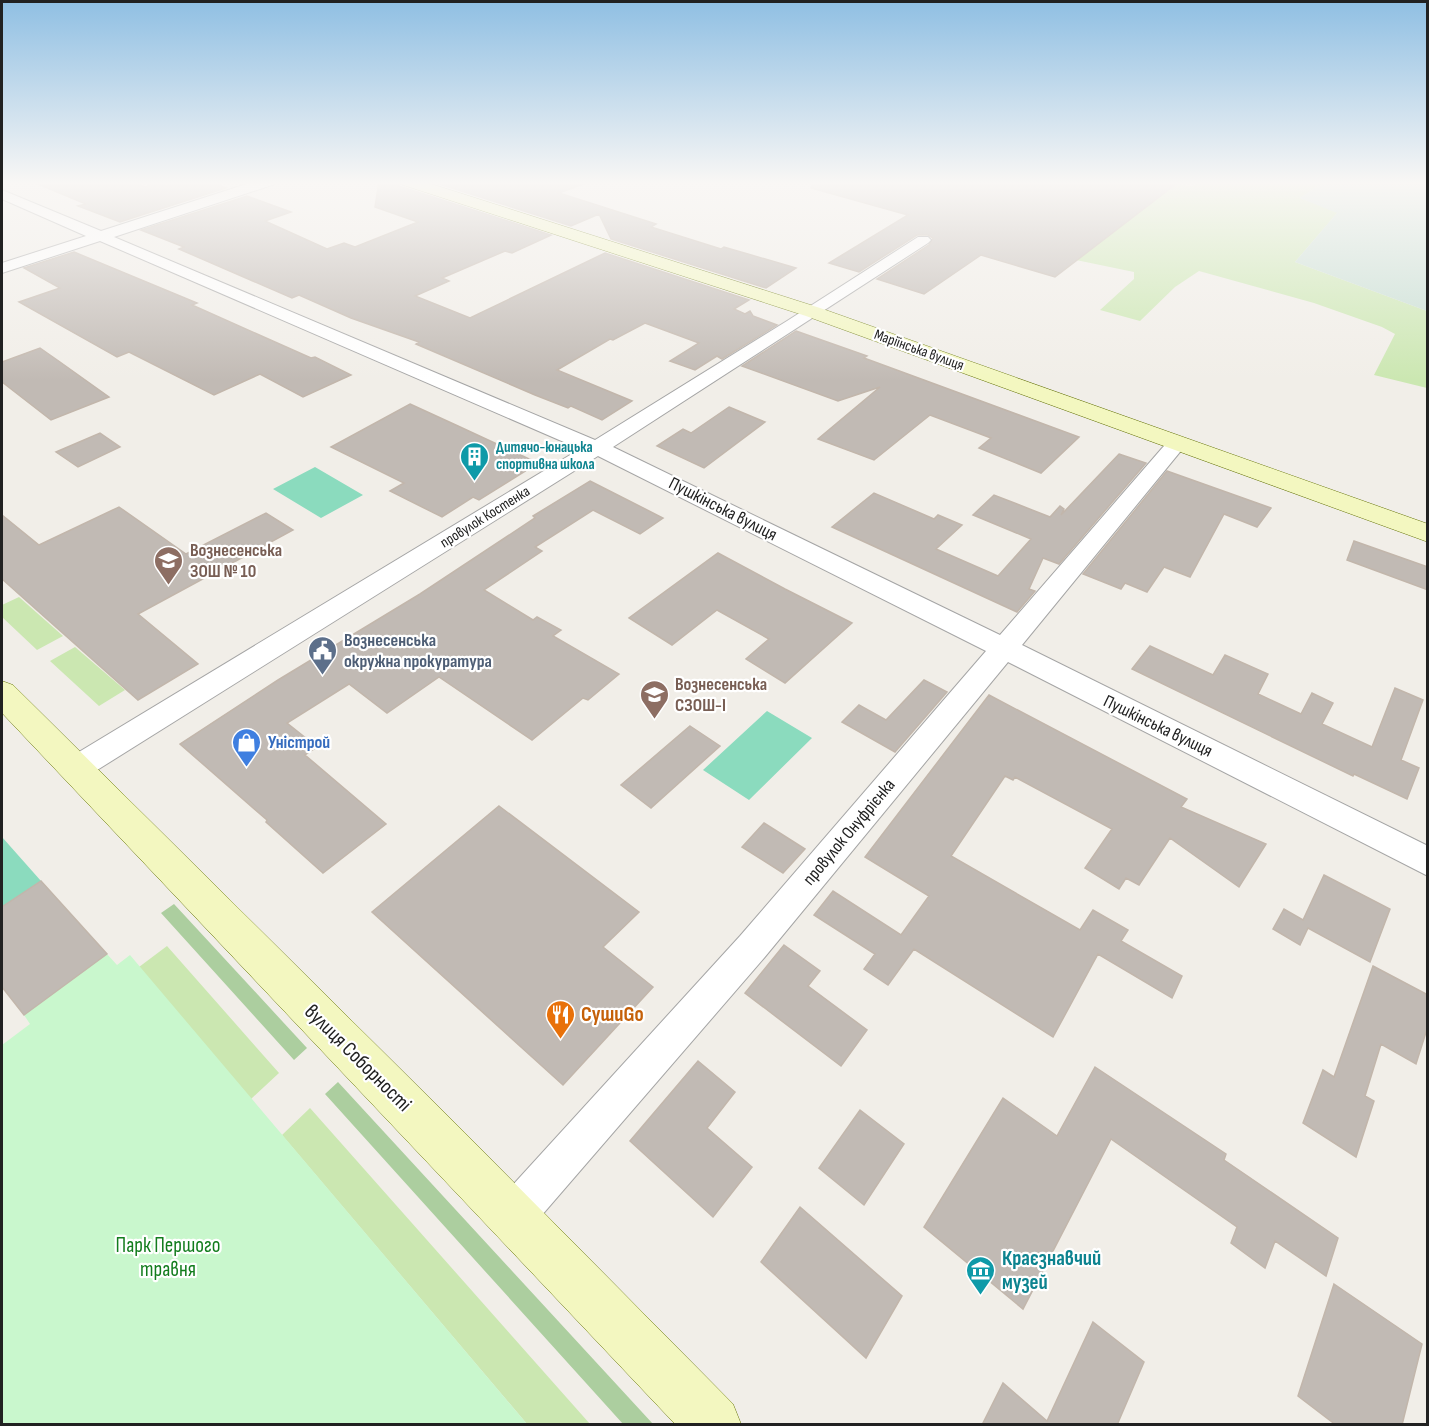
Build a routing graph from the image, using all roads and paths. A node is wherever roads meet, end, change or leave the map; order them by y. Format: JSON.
{"nodes":[{"id":1,"x":65,"y":248,"type":"edge"},
{"id":2,"x":128,"y":248,"type":"edge"},
{"id":3,"x":613,"y":248,"type":"edge"},
{"id":4,"x":911,"y":248,"type":"edge"},
{"id":5,"x":2,"y":268,"type":"edge"},
{"id":6,"x":813,"y":312,"type":"junction"},
{"id":7,"x":1177,"y":443,"type":"junction"},
{"id":8,"x":595,"y":448,"type":"junction"},
{"id":9,"x":1428,"y":534,"type":"edge"},
{"id":10,"x":1004,"y":650,"type":"junction"},
{"id":11,"x":2,"y":693,"type":"edge"},
{"id":12,"x":75,"y":769,"type":"junction"},
{"id":13,"x":1428,"y":862,"type":"edge"},
{"id":14,"x":514,"y":1215,"type":"junction"},
{"id":15,"x":713,"y":1425,"type":"edge"}],
"edges":[{"from":1,"to":5,"type":"street"},
{"from":2,"to":8,"type":"street","name":"Пушкінська вулиця"},
{"from":3,"to":6,"type":"main road","name":"Маріїнська вулиця"},
{"from":4,"to":6,"type":"street","name":"провулок Костенка"},
{"from":6,"to":7,"type":"main road","name":"Маріїнська вулиця"},
{"from":6,"to":8,"type":"street","name":"провулок Костенка"},
{"from":7,"to":9,"type":"main road","name":"Маріїнська вулиця"},
{"from":7,"to":10,"type":"street","name":"провулок Онуфрієнка"},
{"from":8,"to":10,"type":"street","name":"Пушкінська вулиця"},
{"from":8,"to":12,"type":"street","name":"провулок Костенка"},
{"from":10,"to":13,"type":"street","name":"Пушкінська вулиця"},
{"from":10,"to":14,"type":"street","name":"провулок Онуфрієнка"},
{"from":11,"to":12,"type":"main road","name":"вулиця Соборності"},
{"from":12,"to":14,"type":"main road","name":"вулиця Соборності"},
{"from":14,"to":15,"type":"main road","name":"вулиця Соборності"}]}
